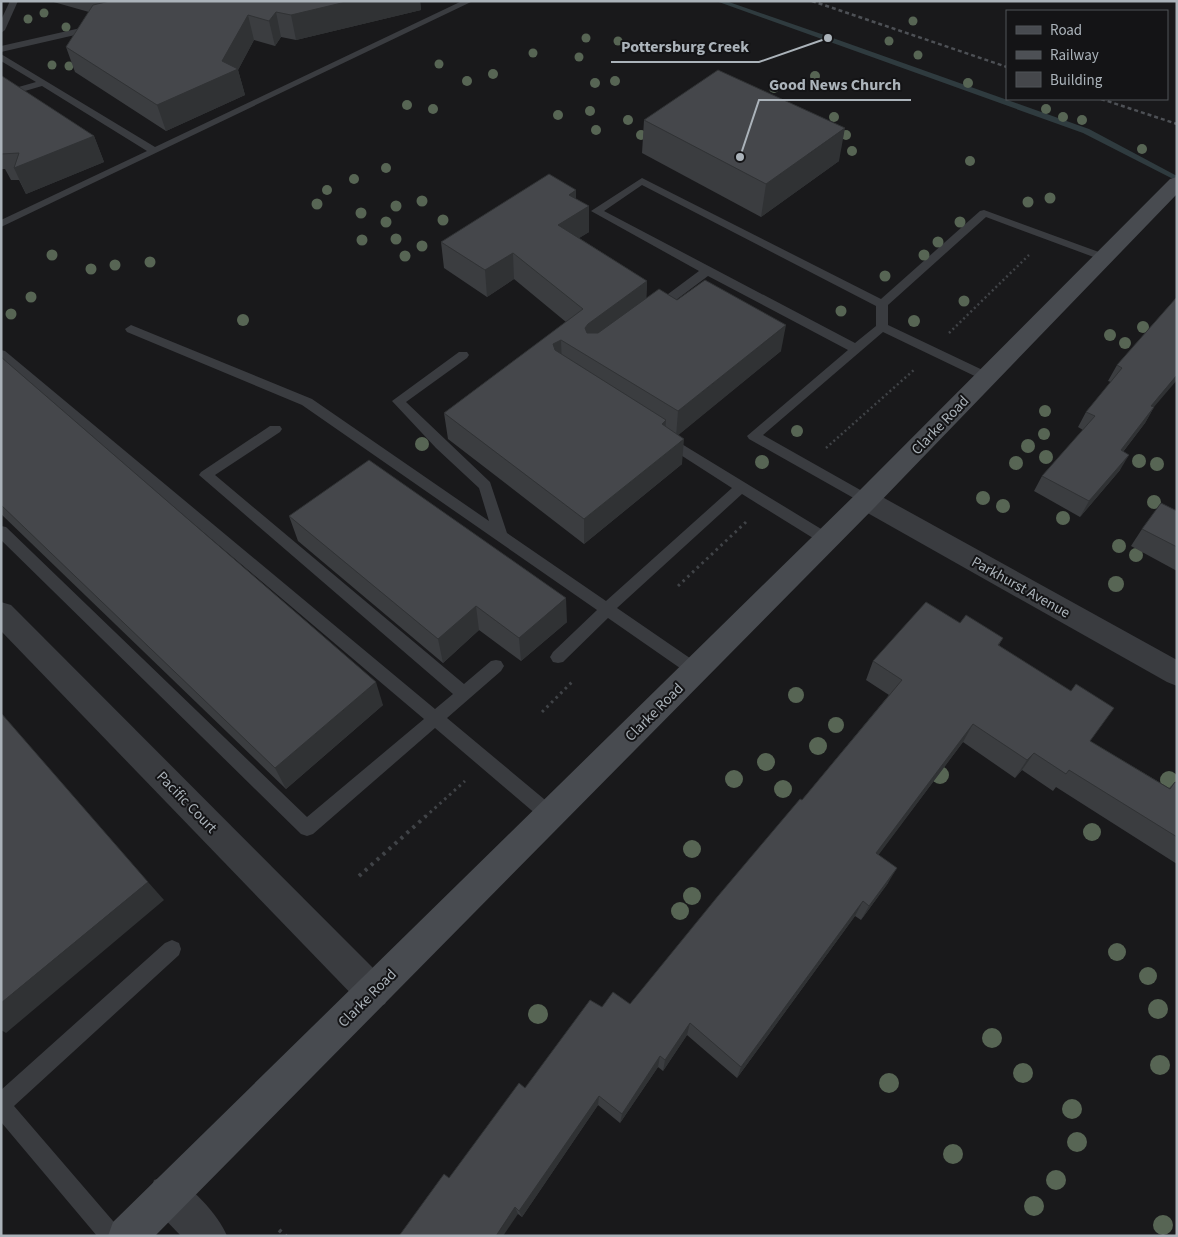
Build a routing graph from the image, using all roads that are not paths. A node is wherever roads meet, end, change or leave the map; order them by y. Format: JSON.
{"nodes":[{"id":1,"x":14,"y":1,"type":"edge"},
{"id":2,"x":469,"y":1,"type":"edge"},
{"id":3,"x":107,"y":25,"type":"edge"},
{"id":4,"x":1,"y":30,"type":"edge"},
{"id":5,"x":1,"y":50,"type":"edge"},
{"id":6,"x":1,"y":57,"type":"edge"},
{"id":7,"x":44,"y":83,"type":"junction"},
{"id":8,"x":1,"y":95,"type":"edge"},
{"id":9,"x":155,"y":151,"type":"junction"},
{"id":10,"x":1167,"y":192,"type":"edge"},
{"id":11,"x":1,"y":224,"type":"edge"},
{"id":12,"x":1103,"y":257,"type":"junction"},
{"id":13,"x":706,"y":271,"type":"junction"},
{"id":14,"x":882,"y":304,"type":"junction"},
{"id":15,"x":646,"y":316,"type":"edge"},
{"id":16,"x":882,"y":326,"type":"junction"},
{"id":17,"x":131,"y":329,"type":"dead end"},
{"id":18,"x":856,"y":349,"type":"junction"},
{"id":19,"x":1,"y":354,"type":"edge"},
{"id":20,"x":463,"y":355,"type":"dead end"},
{"id":21,"x":987,"y":376,"type":"junction"},
{"id":22,"x":275,"y":428,"type":"dead end"},
{"id":23,"x":659,"y":435,"type":"edge"},
{"id":24,"x":742,"y":487,"type":"junction"},
{"id":25,"x":866,"y":500,"type":"junction"},
{"id":26,"x":1,"y":531,"type":"edge"},
{"id":27,"x":501,"y":536,"type":"junction"},
{"id":28,"x":826,"y":540,"type":"junction"},
{"id":29,"x":607,"y":609,"type":"junction"},
{"id":30,"x":1,"y":613,"type":"edge"},
{"id":31,"x":558,"y":657,"type":"dead end"},
{"id":32,"x":496,"y":666,"type":"dead end"},
{"id":33,"x":695,"y":670,"type":"junction"},
{"id":34,"x":1177,"y":674,"type":"edge"},
{"id":35,"x":464,"y":694,"type":"junction"},
{"id":36,"x":436,"y":720,"type":"junction"},
{"id":37,"x":550,"y":815,"type":"junction"},
{"id":38,"x":172,"y":949,"type":"dead end"},
{"id":39,"x":373,"y":992,"type":"junction"},
{"id":40,"x":1,"y":1105,"type":"edge"},
{"id":41,"x":168,"y":1194,"type":"junction"},
{"id":42,"x":111,"y":1236,"type":"edge"},
{"id":43,"x":127,"y":1236,"type":"edge"},
{"id":44,"x":208,"y":1236,"type":"edge"}],
"edges":[{"from":1,"to":4,"type":"lane"},
{"from":2,"to":9,"type":"lane"},
{"from":3,"to":5,"type":"lane"},
{"from":6,"to":7,"type":"lane"},
{"from":7,"to":8,"type":"lane"},
{"from":7,"to":9,"type":"lane"},
{"from":9,"to":11,"type":"lane"},
{"from":10,"to":12,"type":"main road","name":"Clarke Road"},
{"from":12,"to":14,"type":"lane"},
{"from":12,"to":21,"type":"main road","name":"Clarke Road"},
{"from":13,"to":14,"type":"lane"},
{"from":13,"to":15,"type":"lane"},
{"from":13,"to":18,"type":"lane"},
{"from":14,"to":16,"type":"lane"},
{"from":16,"to":18,"type":"lane"},
{"from":16,"to":21,"type":"lane"},
{"from":17,"to":27,"type":"lane"},
{"from":18,"to":25,"type":"lane"},
{"from":19,"to":36,"type":"lane"},
{"from":20,"to":27,"type":"lane"},
{"from":21,"to":25,"type":"main road","name":"Clarke Road"},
{"from":22,"to":35,"type":"lane"},
{"from":23,"to":24,"type":"lane"},
{"from":24,"to":28,"type":"lane"},
{"from":24,"to":29,"type":"lane"},
{"from":25,"to":28,"type":"main road","name":"Clarke Road"},
{"from":25,"to":34,"type":"street","name":"Parkhurst Avenue"},
{"from":26,"to":36,"type":"lane"},
{"from":27,"to":29,"type":"lane"},
{"from":28,"to":33,"type":"main road","name":"Clarke Road"},
{"from":29,"to":31,"type":"lane"},
{"from":29,"to":33,"type":"lane"},
{"from":30,"to":39,"type":"street","name":"Pacific Court"},
{"from":32,"to":35,"type":"lane"},
{"from":33,"to":37,"type":"main road","name":"Clarke Road"},
{"from":35,"to":36,"type":"lane"},
{"from":36,"to":37,"type":"lane"},
{"from":37,"to":39,"type":"main road","name":"Clarke Road"},
{"from":38,"to":40,"type":"lane"},
{"from":39,"to":41,"type":"main road","name":"Clarke Road"},
{"from":40,"to":42,"type":"lane"},
{"from":41,"to":43,"type":"main road","name":"Clarke Road"},
{"from":41,"to":44,"type":"street"}]}
